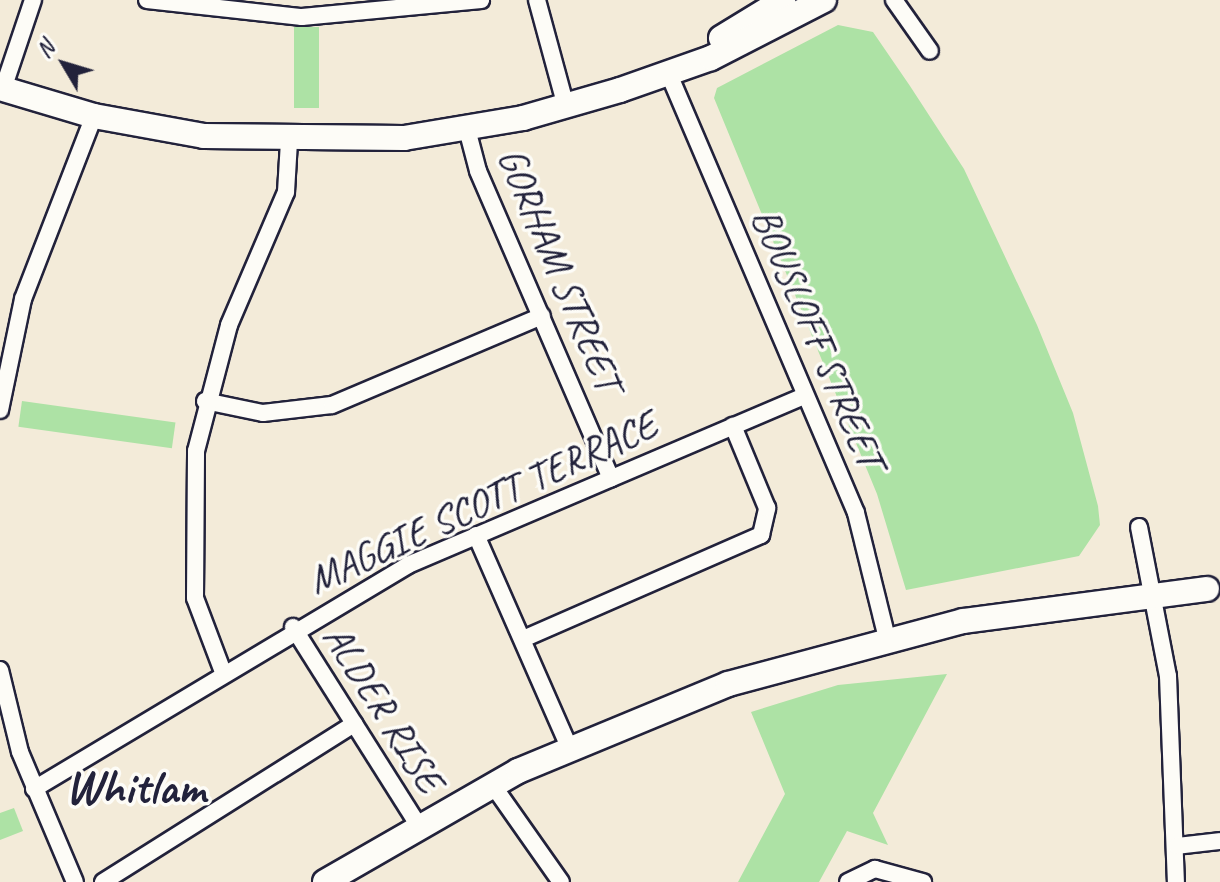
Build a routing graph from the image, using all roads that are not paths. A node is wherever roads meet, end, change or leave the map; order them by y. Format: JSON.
{"nodes":[{"id":1,"x":33,"y":0,"type":"edge"},
{"id":2,"x":147,"y":0,"type":"edge"},
{"id":3,"x":481,"y":0,"type":"edge"},
{"id":4,"x":537,"y":0,"type":"edge"},
{"id":5,"x":783,"y":0,"type":"edge"},
{"id":6,"x":824,"y":0,"type":"edge"},
{"id":7,"x":894,"y":0,"type":"edge"},
{"id":8,"x":930,"y":51,"type":"dead end"},
{"id":9,"x":695,"y":60,"type":"junction"},
{"id":10,"x":668,"y":72,"type":"junction"},
{"id":11,"x":1,"y":88,"type":"edge"},
{"id":12,"x":566,"y":107,"type":"junction"},
{"id":13,"x":94,"y":116,"type":"junction"},
{"id":14,"x":467,"y":129,"type":"junction"},
{"id":15,"x":289,"y":142,"type":"junction"},
{"id":16,"x":542,"y":316,"type":"junction"},
{"id":17,"x":805,"y":396,"type":"junction"},
{"id":18,"x":205,"y":401,"type":"junction"},
{"id":19,"x":0,"y":410,"type":"edge"},
{"id":20,"x":733,"y":426,"type":"junction"},
{"id":21,"x":611,"y":478,"type":"junction"},
{"id":22,"x":1139,"y":527,"type":"dead end"},
{"id":23,"x":476,"y":535,"type":"junction"},
{"id":24,"x":1207,"y":589,"type":"dead end"},
{"id":25,"x":1153,"y":598,"type":"junction"},
{"id":26,"x":293,"y":627,"type":"junction"},
{"id":27,"x":887,"y":638,"type":"junction"},
{"id":28,"x":523,"y":639,"type":"junction"},
{"id":29,"x":0,"y":670,"type":"edge"},
{"id":30,"x":223,"y":672,"type":"junction"},
{"id":31,"x":354,"y":724,"type":"junction"},
{"id":32,"x":569,"y":747,"type":"junction"},
{"id":33,"x":492,"y":784,"type":"junction"},
{"id":34,"x":34,"y":789,"type":"junction"},
{"id":35,"x":418,"y":825,"type":"junction"},
{"id":36,"x":1220,"y":841,"type":"edge"},
{"id":37,"x":1177,"y":846,"type":"junction"},
{"id":38,"x":75,"y":882,"type":"edge"},
{"id":39,"x":103,"y":882,"type":"edge"},
{"id":40,"x":325,"y":882,"type":"edge"},
{"id":41,"x":561,"y":882,"type":"edge"},
{"id":42,"x":848,"y":882,"type":"edge"},
{"id":43,"x":923,"y":882,"type":"edge"},
{"id":44,"x":1176,"y":882,"type":"edge"}],
"edges":[{"from":1,"to":11,"type":"street"},
{"from":2,"to":3,"type":"street"},
{"from":4,"to":12,"type":"street"},
{"from":5,"to":9,"type":"street"},
{"from":6,"to":9,"type":"street"},
{"from":7,"to":8,"type":"street"},
{"from":9,"to":10,"type":"street"},
{"from":10,"to":12,"type":"street"},
{"from":10,"to":17,"type":"street","name":"BOUSLOFF STREET"},
{"from":11,"to":13,"type":"street"},
{"from":12,"to":14,"type":"street"},
{"from":13,"to":15,"type":"street"},
{"from":13,"to":19,"type":"street"},
{"from":14,"to":15,"type":"street"},
{"from":14,"to":16,"type":"street","name":"GORHAM STREET"},
{"from":15,"to":18,"type":"street"},
{"from":16,"to":18,"type":"street"},
{"from":16,"to":21,"type":"street","name":"GORHAM STREET"},
{"from":17,"to":20,"type":"street","name":"MAGGIE SCOTT TERRACE"},
{"from":17,"to":27,"type":"street","name":"BOUSLOFF STREET"},
{"from":18,"to":30,"type":"street"},
{"from":20,"to":21,"type":"street","name":"MAGGIE SCOTT TERRACE"},
{"from":20,"to":28,"type":"street"},
{"from":21,"to":23,"type":"street","name":"MAGGIE SCOTT TERRACE"},
{"from":22,"to":25,"type":"street"},
{"from":23,"to":26,"type":"street","name":"MAGGIE SCOTT TERRACE"},
{"from":23,"to":28,"type":"street"},
{"from":24,"to":25,"type":"street"},
{"from":25,"to":27,"type":"street"},
{"from":25,"to":37,"type":"street"},
{"from":26,"to":30,"type":"street","name":"MAGGIE SCOTT TERRACE"},
{"from":26,"to":31,"type":"street","name":"ALDER RISE"},
{"from":27,"to":32,"type":"street"},
{"from":28,"to":32,"type":"street"},
{"from":29,"to":34,"type":"street"},
{"from":30,"to":34,"type":"street","name":"MAGGIE SCOTT TERRACE"},
{"from":31,"to":35,"type":"street","name":"ALDER RISE"},
{"from":31,"to":39,"type":"street"},
{"from":32,"to":33,"type":"street"},
{"from":33,"to":35,"type":"street"},
{"from":33,"to":41,"type":"street"},
{"from":34,"to":38,"type":"street"},
{"from":35,"to":40,"type":"street"},
{"from":36,"to":37,"type":"street"},
{"from":37,"to":44,"type":"street"},
{"from":42,"to":43,"type":"street"}]}
